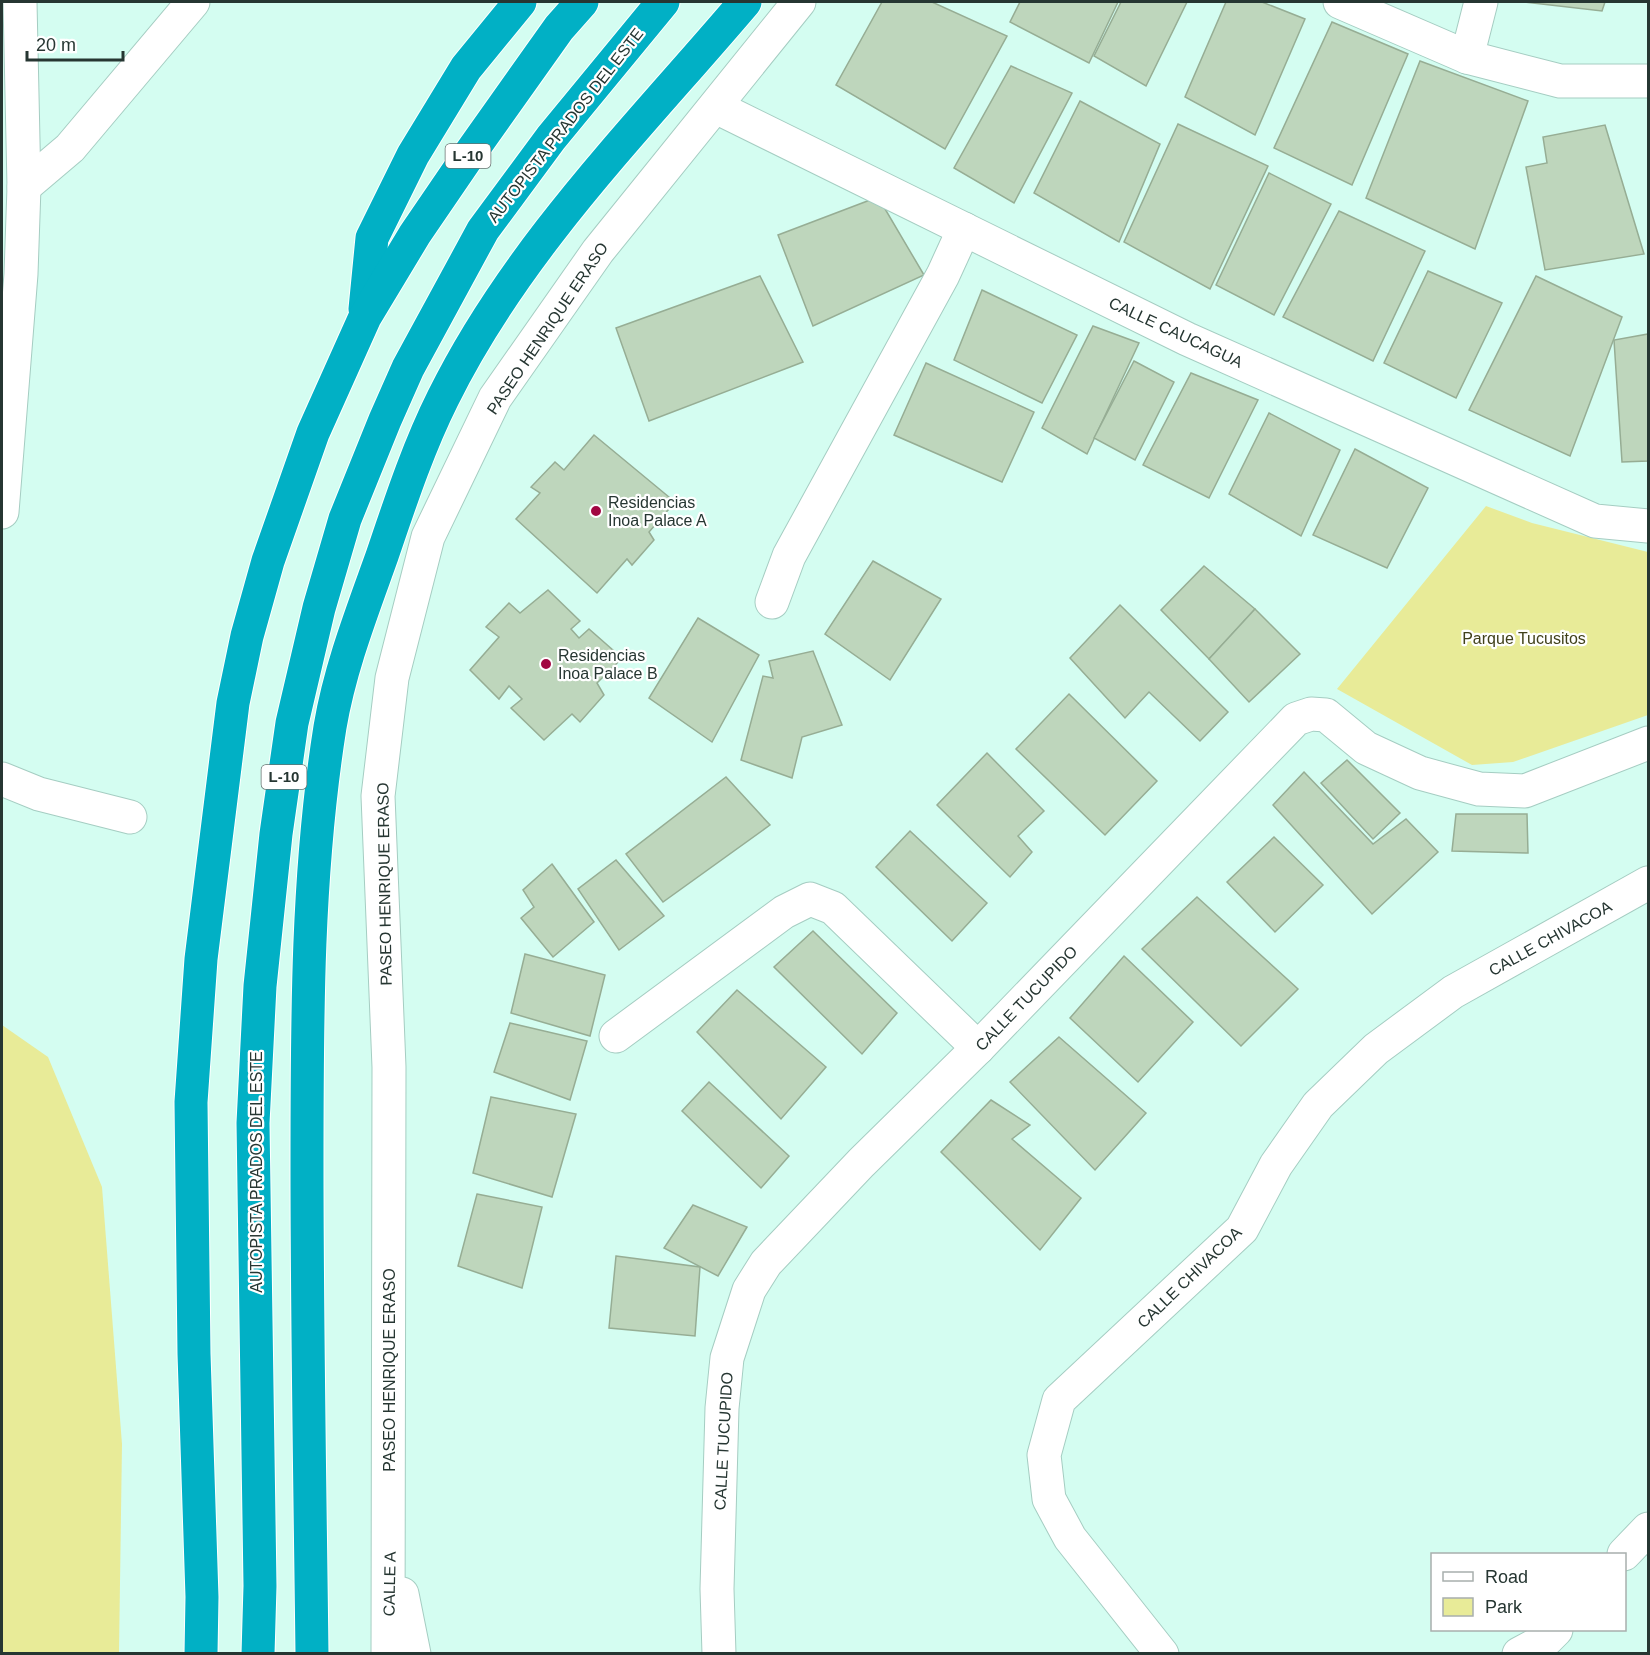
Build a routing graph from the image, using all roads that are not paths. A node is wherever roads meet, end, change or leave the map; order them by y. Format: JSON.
{"nodes":[{"id":1,"x":20,"y":2,"type":"edge"},
{"id":2,"x":193,"y":2,"type":"edge"},
{"id":3,"x":520,"y":2,"type":"edge"},
{"id":4,"x":582,"y":2,"type":"edge"},
{"id":5,"x":663,"y":2,"type":"edge"},
{"id":6,"x":744,"y":2,"type":"edge"},
{"id":7,"x":799,"y":2,"type":"edge"},
{"id":8,"x":1340,"y":2,"type":"edge"},
{"id":9,"x":1481,"y":2,"type":"edge"},
{"id":10,"x":1467,"y":57,"type":"junction"},
{"id":11,"x":1648,"y":81,"type":"edge"},
{"id":12,"x":716,"y":107,"type":"junction"},
{"id":13,"x":24,"y":187,"type":"junction"},
{"id":14,"x":964,"y":230,"type":"junction"},
{"id":15,"x":365,"y":317,"type":"junction"},
{"id":16,"x":2,"y":512,"type":"edge"},
{"id":17,"x":1648,"y":526,"type":"edge"},
{"id":18,"x":772,"y":602,"type":"dead end"},
{"id":19,"x":1648,"y":743,"type":"edge"},
{"id":20,"x":2,"y":779,"type":"edge"},
{"id":21,"x":130,"y":817,"type":"dead end"},
{"id":22,"x":1648,"y":884,"type":"edge"},
{"id":23,"x":616,"y":1036,"type":"dead end"},
{"id":24,"x":978,"y":1048,"type":"junction"},
{"id":25,"x":1648,"y":1529,"type":"edge"},
{"id":26,"x":389,"y":1531,"type":"junction"},
{"id":27,"x":1625,"y":1553,"type":"edge"},
{"id":28,"x":1554,"y":1631,"type":"edge"},
{"id":29,"x":201,"y":1653,"type":"edge"},
{"id":30,"x":258,"y":1653,"type":"edge"},
{"id":31,"x":312,"y":1653,"type":"edge"},
{"id":32,"x":388,"y":1653,"type":"edge"},
{"id":33,"x":414,"y":1653,"type":"edge"},
{"id":34,"x":719,"y":1653,"type":"edge"},
{"id":35,"x":1162,"y":1653,"type":"edge"},
{"id":36,"x":1519,"y":1653,"type":"edge"}],
"edges":[{"from":1,"to":13,"type":"street"},
{"from":2,"to":13,"type":"street"},
{"from":3,"to":15,"type":"highway","number":"L-10"},
{"from":4,"to":15,"type":"highway","number":"L-10"},
{"from":5,"to":30,"type":"highway","name":"AUTOPISTA PRADOS DEL ESTE","number":"L-10"},
{"from":6,"to":31,"type":"highway"},
{"from":7,"to":12,"type":"street","name":"PASEO HENRIQUE ERASO"},
{"from":8,"to":10,"type":"street"},
{"from":9,"to":10,"type":"street"},
{"from":10,"to":11,"type":"street"},
{"from":12,"to":14,"type":"street","name":"CALLE CAUCAGUA"},
{"from":12,"to":26,"type":"street","name":"PASEO HENRIQUE ERASO"},
{"from":13,"to":16,"type":"street"},
{"from":14,"to":17,"type":"street","name":"CALLE CAUCAGUA"},
{"from":14,"to":18,"type":"street"},
{"from":15,"to":29,"type":"highway","number":"L-10"},
{"from":19,"to":24,"type":"street","name":"CALLE TUCUPIDO"},
{"from":20,"to":21,"type":"street"},
{"from":22,"to":35,"type":"street","name":"CALLE CHIVACOA"},
{"from":23,"to":24,"type":"street"},
{"from":24,"to":34,"type":"street","name":"CALLE TUCUPIDO"},
{"from":25,"to":27,"type":"street"},
{"from":26,"to":32,"type":"street","name":"CALLE A"},
{"from":26,"to":33,"type":"street","name":"CALLE A"},
{"from":28,"to":36,"type":"street"}]}
